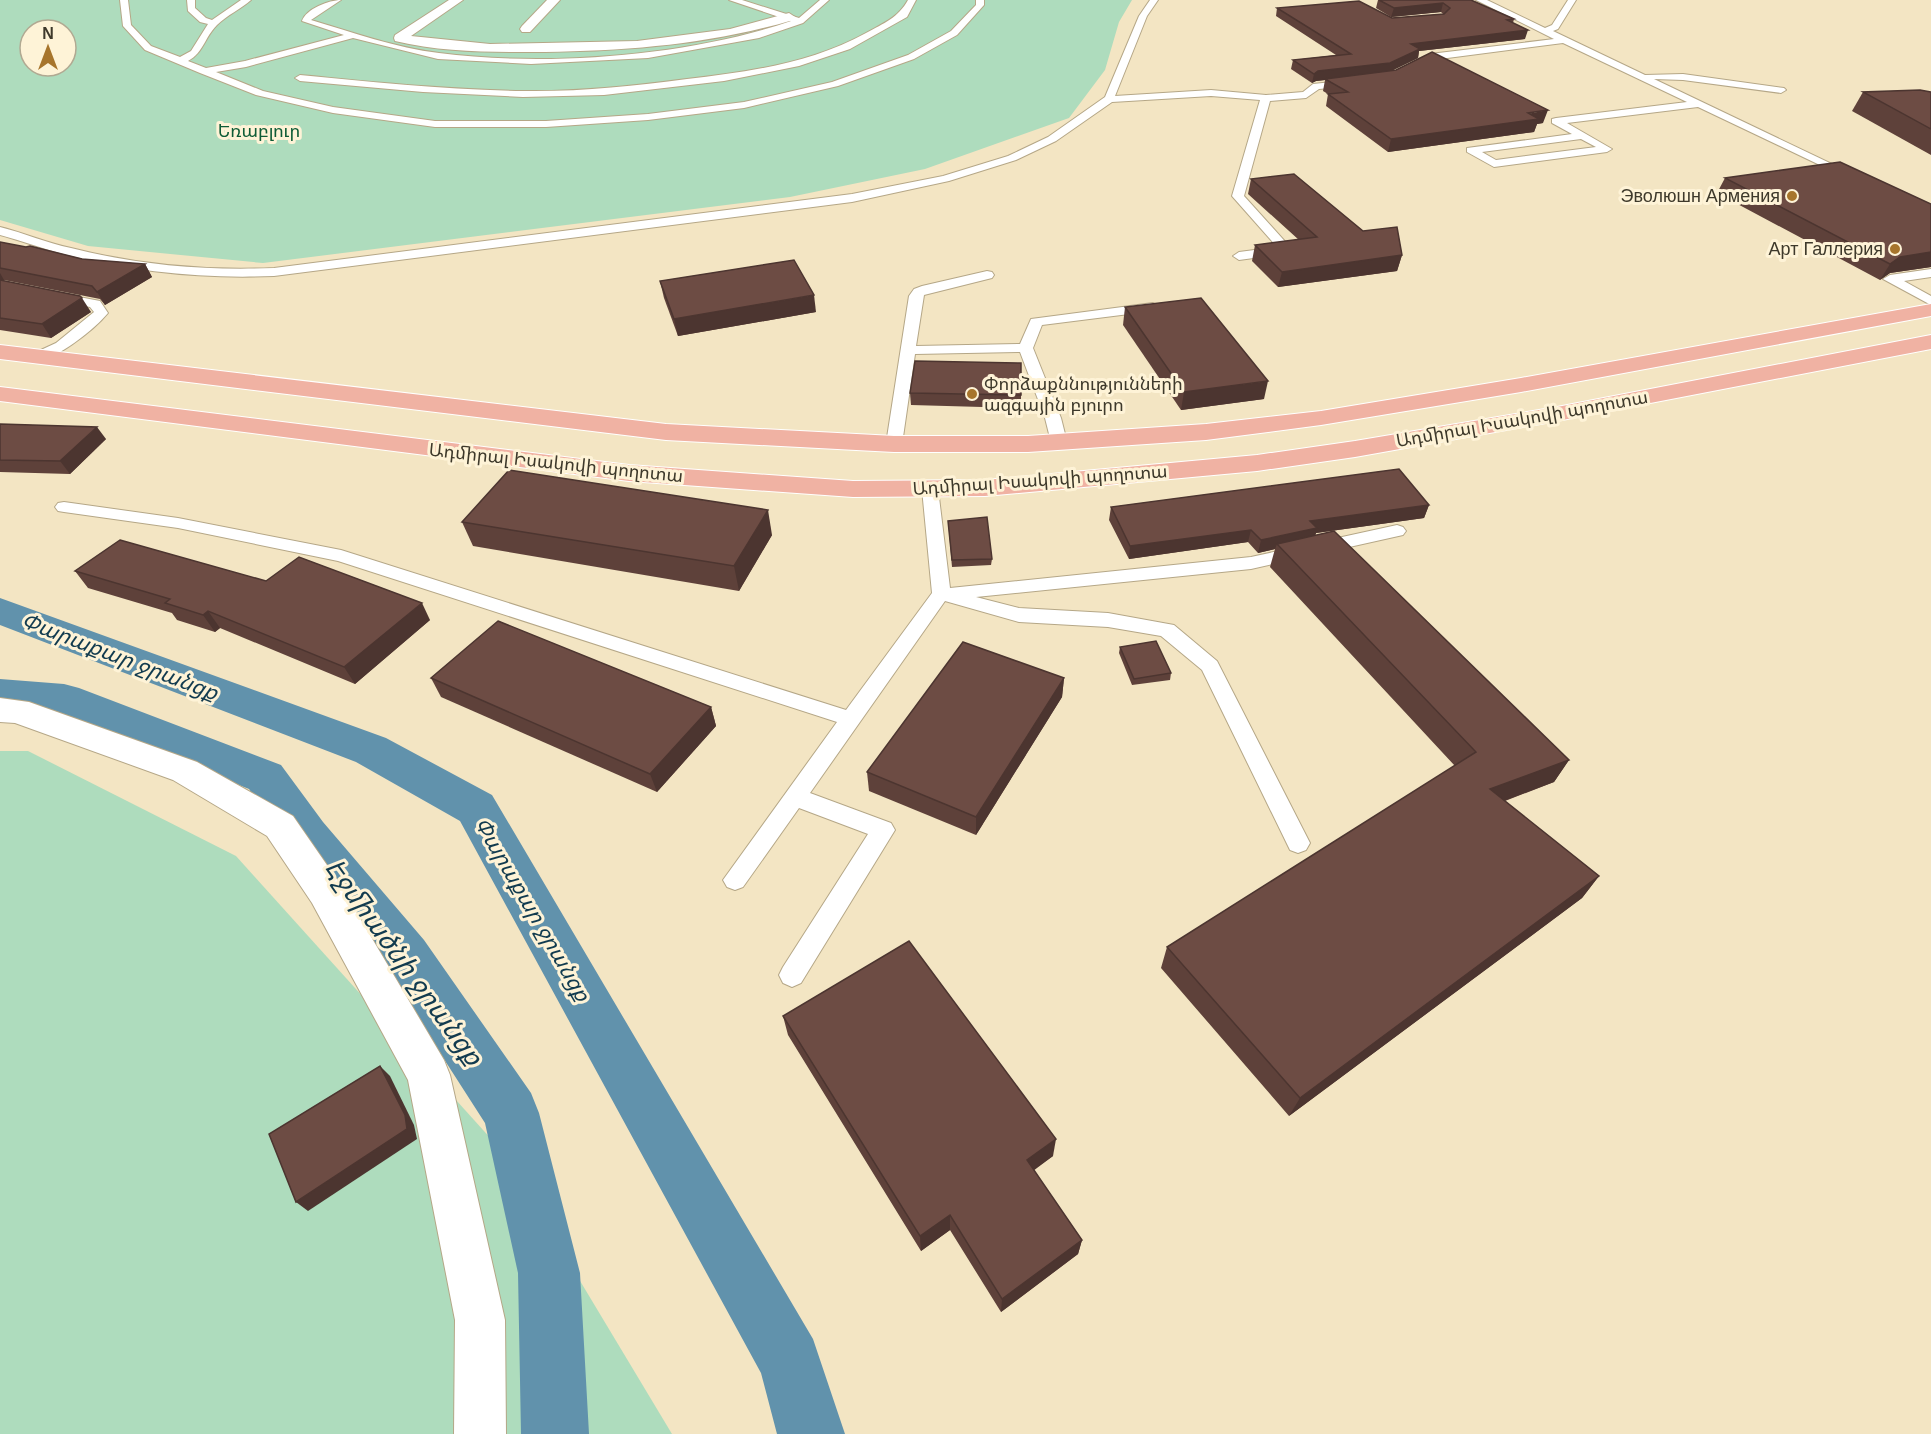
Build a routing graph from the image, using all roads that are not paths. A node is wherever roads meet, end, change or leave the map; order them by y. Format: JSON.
{"nodes":[{"id":1,"x":124,"y":0,"type":"edge"},
{"id":2,"x":191,"y":0,"type":"edge"},
{"id":3,"x":248,"y":0,"type":"edge"},
{"id":4,"x":337,"y":0,"type":"edge"},
{"id":5,"x":457,"y":0,"type":"edge"},
{"id":6,"x":554,"y":0,"type":"edge"},
{"id":7,"x":733,"y":0,"type":"edge"},
{"id":8,"x":825,"y":0,"type":"edge"},
{"id":9,"x":912,"y":0,"type":"edge"},
{"id":10,"x":980,"y":0,"type":"edge"},
{"id":11,"x":1154,"y":0,"type":"edge"},
{"id":12,"x":1467,"y":0,"type":"edge"},
{"id":13,"x":1572,"y":0,"type":"edge"},
{"id":14,"x":1482,"y":1,"type":"edge"},
{"id":15,"x":759,"y":9,"type":"junction"},
{"id":16,"x":740,"y":14,"type":"dead end"},
{"id":17,"x":794,"y":19,"type":"junction"},
{"id":18,"x":213,"y":22,"type":"junction"},
{"id":19,"x":416,"y":29,"type":"junction"},
{"id":20,"x":439,"y":29,"type":"dead end"},
{"id":21,"x":546,"y":29,"type":"dead end"},
{"id":22,"x":1545,"y":31,"type":"junction"},
{"id":23,"x":353,"y":34,"type":"junction"},
{"id":24,"x":1564,"y":40,"type":"junction"},
{"id":25,"x":180,"y":62,"type":"junction"},
{"id":26,"x":203,"y":71,"type":"junction"},
{"id":27,"x":1400,"y":73,"type":"edge"},
{"id":28,"x":1639,"y":75,"type":"junction"},
{"id":29,"x":300,"y":78,"type":"dead end"},
{"id":30,"x":1358,"y":82,"type":"edge"},
{"id":31,"x":1781,"y":90,"type":"dead end"},
{"id":32,"x":1266,"y":98,"type":"junction"},
{"id":33,"x":1109,"y":99,"type":"junction"},
{"id":34,"x":1698,"y":104,"type":"junction"},
{"id":35,"x":1582,"y":136,"type":"junction"},
{"id":36,"x":1857,"y":178,"type":"edge"},
{"id":37,"x":0,"y":231,"type":"edge"},
{"id":38,"x":15,"y":235,"type":"junction"},
{"id":39,"x":0,"y":242,"type":"edge"},
{"id":40,"x":1239,"y":256,"type":"dead end"},
{"id":41,"x":1931,"y":273,"type":"edge"},
{"id":42,"x":987,"y":275,"type":"dead end"},
{"id":43,"x":49,"y":295,"type":"edge"},
{"id":44,"x":1931,"y":301,"type":"edge"},
{"id":45,"x":1168,"y":305,"type":"edge"},
{"id":46,"x":1931,"y":310,"type":"edge"},
{"id":47,"x":1931,"y":342,"type":"edge"},
{"id":48,"x":1026,"y":348,"type":"junction"},
{"id":49,"x":910,"y":350,"type":"junction"},
{"id":50,"x":0,"y":352,"type":"edge"},
{"id":51,"x":35,"y":358,"type":"junction"},
{"id":52,"x":0,"y":393,"type":"edge"},
{"id":53,"x":1059,"y":442,"type":"junction"},
{"id":54,"x":894,"y":444,"type":"junction"},
{"id":55,"x":1028,"y":444,"type":"junction"},
{"id":56,"x":1036,"y":483,"type":"junction"},
{"id":57,"x":930,"y":489,"type":"junction"},
{"id":58,"x":64,"y":507,"type":"dead end"},
{"id":59,"x":1397,"y":531,"type":"dead end"},
{"id":60,"x":941,"y":594,"type":"junction"},
{"id":61,"x":0,"y":710,"type":"edge"},
{"id":62,"x":851,"y":719,"type":"junction"},
{"id":63,"x":795,"y":797,"type":"junction"},
{"id":64,"x":1298,"y":843,"type":"dead end"},
{"id":65,"x":735,"y":880,"type":"dead end"},
{"id":66,"x":792,"y":975,"type":"dead end"},
{"id":67,"x":480,"y":1434,"type":"edge"}],
"edges":[{"from":1,"to":25,"type":"lane"},
{"from":2,"to":18,"type":"lane"},
{"from":3,"to":18,"type":"lane"},
{"from":4,"to":23,"type":"lane"},
{"from":5,"to":19,"type":"street"},
{"from":6,"to":21,"type":"street"},
{"from":7,"to":15,"type":"lane"},
{"from":8,"to":17,"type":"lane"},
{"from":9,"to":29,"type":"lane"},
{"from":10,"to":26,"type":"lane"},
{"from":11,"to":33,"type":"lane"},
{"from":12,"to":14,"type":"lane"},
{"from":13,"to":22,"type":"lane"},
{"from":14,"to":22,"type":"lane"},
{"from":15,"to":16,"type":"street"},
{"from":15,"to":17,"type":"lane"},
{"from":17,"to":19,"type":"street"},
{"from":17,"to":23,"type":"lane"},
{"from":18,"to":25,"type":"lane"},
{"from":19,"to":20,"type":"street"},
{"from":22,"to":24,"type":"lane"},
{"from":23,"to":26,"type":"lane"},
{"from":24,"to":27,"type":"lane"},
{"from":24,"to":28,"type":"lane"},
{"from":25,"to":26,"type":"lane"},
{"from":28,"to":31,"type":"lane"},
{"from":28,"to":34,"type":"lane"},
{"from":30,"to":32,"type":"lane"},
{"from":32,"to":33,"type":"lane"},
{"from":32,"to":40,"type":"lane"},
{"from":33,"to":38,"type":"lane"},
{"from":34,"to":35,"type":"lane"},
{"from":34,"to":36,"type":"lane"},
{"from":35,"to":35,"type":"lane"},
{"from":37,"to":38,"type":"lane"},
{"from":38,"to":39,"type":"lane"},
{"from":41,"to":44,"type":"lane"},
{"from":42,"to":49,"type":"lane"},
{"from":43,"to":51,"type":"lane"},
{"from":45,"to":48,"type":"lane"},
{"from":46,"to":53,"type":"highway","name":"Ադմիրալ Իսակովի պողոտա"},
{"from":47,"to":56,"type":"highway","name":"Ադմիրալ Իսակովի պողոտա"},
{"from":48,"to":49,"type":"lane"},
{"from":48,"to":53,"type":"lane"},
{"from":49,"to":54,"type":"lane"},
{"from":50,"to":51,"type":"highway","name":"Ադմիրալ Իսակովի պողոտա"},
{"from":51,"to":54,"type":"highway","name":"Ադմիրալ Իսակովի պողոտա"},
{"from":52,"to":57,"type":"highway","name":"Ադմիրալ Իսակովի պողոտա"},
{"from":53,"to":55,"type":"highway","name":"Ադմիրալ Իսակովի պողոտա"},
{"from":54,"to":55,"type":"highway","name":"Ադմիրալ Իսակովի պողոտա"},
{"from":55,"to":56,"type":"highway"},
{"from":56,"to":57,"type":"highway","name":"Ադմիրալ Իսակովի պողոտա"},
{"from":57,"to":60,"type":"lane"},
{"from":58,"to":62,"type":"lane"},
{"from":59,"to":60,"type":"lane"},
{"from":60,"to":62,"type":"lane"},
{"from":60,"to":64,"type":"lane"},
{"from":61,"to":67,"type":"street"},
{"from":62,"to":63,"type":"lane"},
{"from":63,"to":65,"type":"lane"},
{"from":63,"to":66,"type":"lane"}]}
